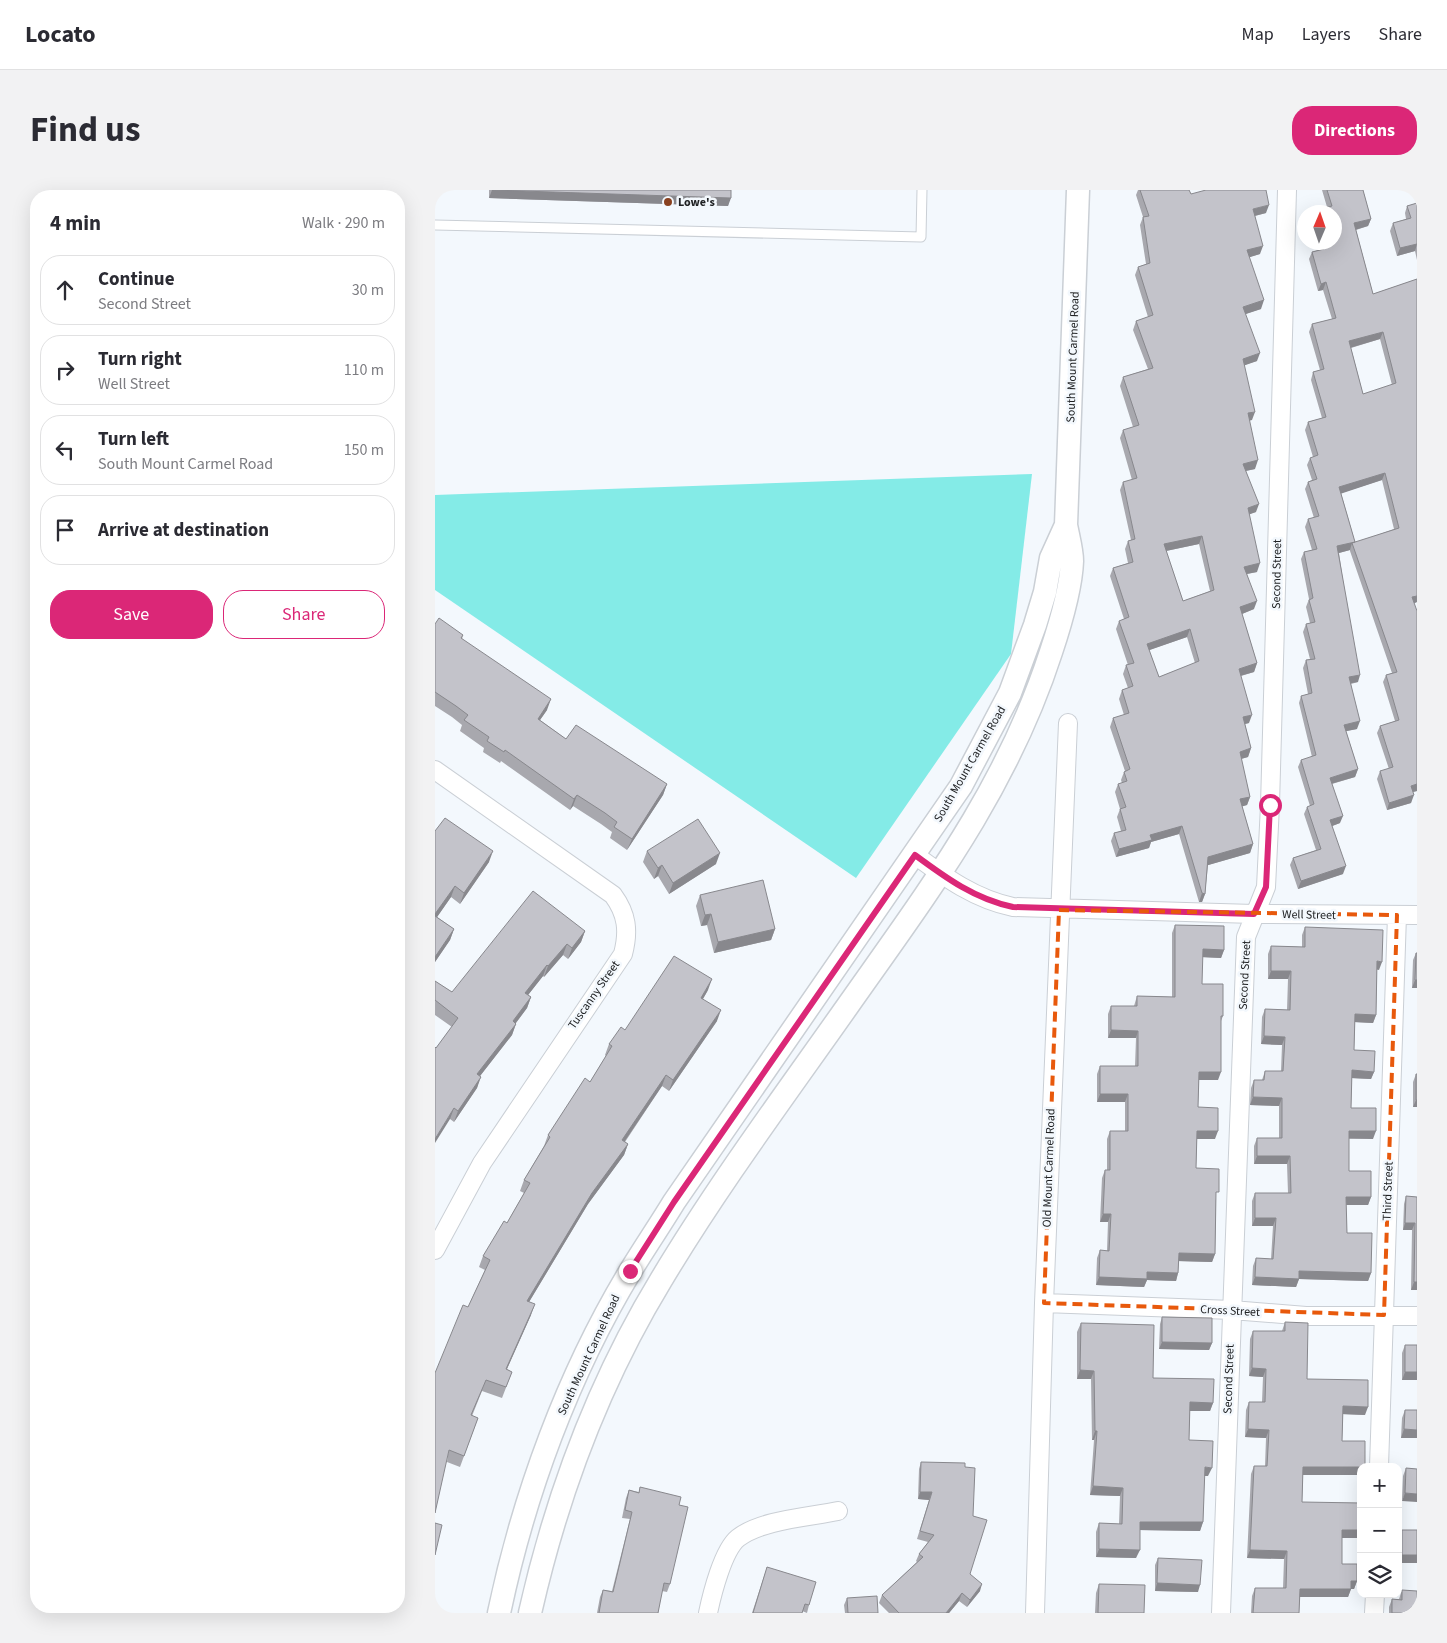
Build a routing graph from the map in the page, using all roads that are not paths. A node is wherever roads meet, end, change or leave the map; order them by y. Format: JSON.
{"nodes":[{"id":1,"x":922,"y":190,"type":"edge"},
{"id":2,"x":1078,"y":190,"type":"edge"},
{"id":3,"x":1287,"y":190,"type":"edge"},
{"id":4,"x":435,"y":225,"type":"edge"},
{"id":5,"x":1066,"y":525,"type":"junction"},
{"id":6,"x":1068,"y":723,"type":"dead end"},
{"id":7,"x":435,"y":770,"type":"edge"},
{"id":8,"x":915,"y":855,"type":"junction"},
{"id":9,"x":941,"y":874,"type":"junction"},
{"id":10,"x":1059,"y":910,"type":"junction"},
{"id":11,"x":1254,"y":914,"type":"junction"},
{"id":12,"x":1397,"y":915,"type":"junction"},
{"id":13,"x":1417,"y":915,"type":"edge"},
{"id":14,"x":435,"y":1250,"type":"edge"},
{"id":15,"x":1044,"y":1303,"type":"junction"},
{"id":16,"x":1232,"y":1310,"type":"junction"},
{"id":17,"x":1384,"y":1315,"type":"junction"},
{"id":18,"x":1417,"y":1316,"type":"edge"},
{"id":19,"x":1379,"y":1463,"type":"edge"},
{"id":20,"x":838,"y":1511,"type":"dead end"},
{"id":21,"x":1375,"y":1598,"type":"edge"},
{"id":22,"x":499,"y":1613,"type":"edge"},
{"id":23,"x":530,"y":1613,"type":"edge"},
{"id":24,"x":708,"y":1613,"type":"edge"},
{"id":25,"x":1035,"y":1613,"type":"edge"},
{"id":26,"x":1221,"y":1613,"type":"edge"},
{"id":27,"x":1374,"y":1613,"type":"edge"}],
"edges":[{"from":1,"to":4,"type":"lane"},
{"from":2,"to":5,"type":"street","name":"South Mount Carmel Road"},
{"from":3,"to":11,"type":"street","name":"Second Street"},
{"from":5,"to":8,"type":"street","name":"South Mount Carmel Road"},
{"from":5,"to":9,"type":"street","name":"South Mount Carmel Road"},
{"from":6,"to":10,"type":"street","name":"Old Mount Carmel Road"},
{"from":7,"to":14,"type":"street","name":"Tuscanny Street"},
{"from":8,"to":9,"type":"street","name":"Well Street"},
{"from":8,"to":22,"type":"street","name":"South Mount Carmel Road"},
{"from":9,"to":10,"type":"street","name":"Well Street"},
{"from":9,"to":23,"type":"street","name":"South Mount Carmel Road"},
{"from":10,"to":11,"type":"street","name":"Well Street"},
{"from":10,"to":15,"type":"street","name":"Old Mount Carmel Road"},
{"from":11,"to":12,"type":"street","name":"Well Street"},
{"from":11,"to":16,"type":"street","name":"Second Street"},
{"from":12,"to":13,"type":"street","name":"Well Street"},
{"from":12,"to":17,"type":"street","name":"Third Street"},
{"from":15,"to":16,"type":"street","name":"Cross Street"},
{"from":15,"to":25,"type":"street","name":"Old Mount Carmel Road"},
{"from":16,"to":17,"type":"street","name":"Cross Street"},
{"from":16,"to":26,"type":"street","name":"Second Street"},
{"from":17,"to":18,"type":"street","name":"Cross Street"},
{"from":17,"to":19,"type":"street","name":"Third Street"},
{"from":20,"to":24,"type":"street"},
{"from":21,"to":27,"type":"street"}]}
